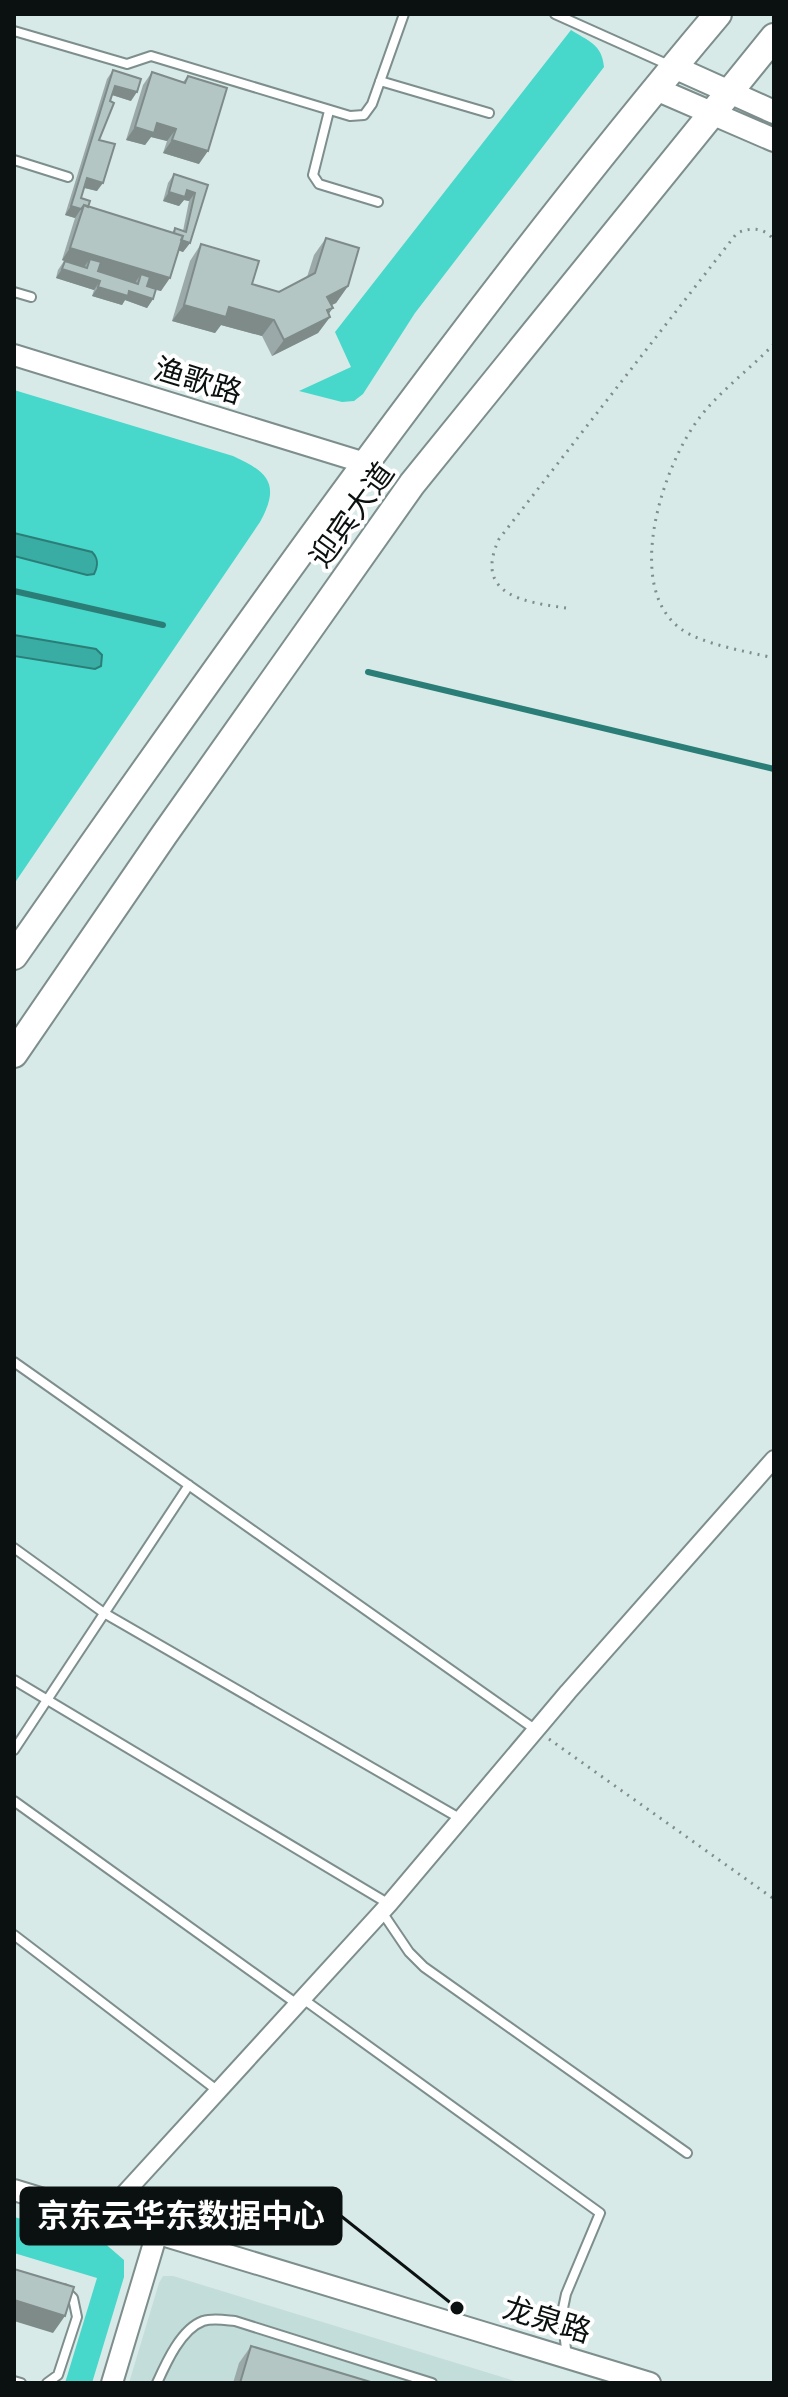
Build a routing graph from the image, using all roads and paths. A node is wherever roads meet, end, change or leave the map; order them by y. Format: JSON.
{"nodes":[{"id":1,"x":404,"y":14,"type":"edge"},
{"id":2,"x":555,"y":14,"type":"edge"},
{"id":3,"x":718,"y":14,"type":"edge"},
{"id":4,"x":14,"y":31,"type":"edge"},
{"id":5,"x":774,"y":37,"type":"edge"},
{"id":6,"x":674,"y":67,"type":"junction"},
{"id":7,"x":380,"y":81,"type":"junction"},
{"id":8,"x":656,"y":89,"type":"junction"},
{"id":9,"x":719,"y":102,"type":"junction"},
{"id":10,"x":329,"y":111,"type":"junction"},
{"id":11,"x":774,"y":112,"type":"edge"},
{"id":12,"x":489,"y":113,"type":"dead end"},
{"id":13,"x":774,"y":140,"type":"edge"},
{"id":14,"x":14,"y":160,"type":"edge"},
{"id":15,"x":68,"y":177,"type":"dead end"},
{"id":16,"x":378,"y":202,"type":"dead end"},
{"id":17,"x":774,"y":240,"type":"edge"},
{"id":18,"x":14,"y":292,"type":"edge"},
{"id":19,"x":31,"y":297,"type":"dead end"},
{"id":20,"x":774,"y":344,"type":"edge"},
{"id":21,"x":14,"y":355,"type":"edge"},
{"id":22,"x":365,"y":463,"type":"junction"},
{"id":23,"x":566,"y":608,"type":"dead end"},
{"id":24,"x":774,"y":658,"type":"edge"},
{"id":25,"x":14,"y":956,"type":"edge"},
{"id":26,"x":14,"y":1054,"type":"edge"},
{"id":27,"x":14,"y":1362,"type":"edge"},
{"id":28,"x":774,"y":1459,"type":"edge"},
{"id":29,"x":189,"y":1485,"type":"junction"},
{"id":30,"x":14,"y":1548,"type":"edge"},
{"id":31,"x":104,"y":1613,"type":"junction"},
{"id":32,"x":14,"y":1680,"type":"edge"},
{"id":33,"x":46,"y":1701,"type":"junction"},
{"id":34,"x":536,"y":1730,"type":"junction"},
{"id":35,"x":14,"y":1750,"type":"edge"},
{"id":36,"x":14,"y":1801,"type":"edge"},
{"id":37,"x":463,"y":1820,"type":"junction"},
{"id":38,"x":774,"y":1899,"type":"edge"},
{"id":39,"x":386,"y":1908,"type":"junction"},
{"id":40,"x":14,"y":1935,"type":"edge"},
{"id":41,"x":300,"y":2001,"type":"junction"},
{"id":42,"x":218,"y":2091,"type":"junction"},
{"id":43,"x":687,"y":2153,"type":"dead end"},
{"id":44,"x":14,"y":2190,"type":"edge"},
{"id":45,"x":103,"y":2217,"type":"junction"},
{"id":46,"x":157,"y":2233,"type":"junction"},
{"id":47,"x":60,"y":2286,"type":"edge"},
{"id":48,"x":567,"y":2358,"type":"junction"},
{"id":49,"x":621,"y":2379,"type":"edge"},
{"id":50,"x":14,"y":2381,"type":"edge"},
{"id":51,"x":21,"y":2383,"type":"edge"},
{"id":52,"x":47,"y":2383,"type":"edge"},
{"id":53,"x":112,"y":2383,"type":"edge"},
{"id":54,"x":157,"y":2383,"type":"edge"},
{"id":55,"x":432,"y":2383,"type":"edge"},
{"id":56,"x":650,"y":2383,"type":"edge"}],
"edges":[{"from":1,"to":7,"type":"lane"},
{"from":2,"to":6,"type":"lane"},
{"from":3,"to":6,"type":"highway","name":"迎宾大道"},
{"from":4,"to":10,"type":"lane"},
{"from":5,"to":9,"type":"highway","name":"迎宾大道"},
{"from":6,"to":8,"type":"highway","name":"迎宾大道"},
{"from":6,"to":9,"type":"main road"},
{"from":7,"to":10,"type":"lane"},
{"from":7,"to":12,"type":"lane"},
{"from":8,"to":9,"type":"main road"},
{"from":8,"to":22,"type":"highway","name":"迎宾大道"},
{"from":9,"to":11,"type":"main road"},
{"from":9,"to":13,"type":"main road"},
{"from":9,"to":26,"type":"highway","name":"迎宾大道"},
{"from":10,"to":16,"type":"lane"},
{"from":14,"to":15,"type":"lane"},
{"from":17,"to":23,"type":"path"},
{"from":18,"to":19,"type":"lane"},
{"from":20,"to":24,"type":"path"},
{"from":21,"to":22,"type":"street","name":"渔歌路"},
{"from":22,"to":25,"type":"highway","name":"迎宾大道"},
{"from":27,"to":29,"type":"lane"},
{"from":28,"to":34,"type":"street"},
{"from":29,"to":31,"type":"lane"},
{"from":29,"to":34,"type":"lane"},
{"from":30,"to":31,"type":"lane"},
{"from":31,"to":33,"type":"lane"},
{"from":31,"to":37,"type":"lane"},
{"from":32,"to":33,"type":"lane"},
{"from":33,"to":35,"type":"lane"},
{"from":33,"to":39,"type":"lane"},
{"from":34,"to":37,"type":"street"},
{"from":34,"to":38,"type":"path"},
{"from":36,"to":41,"type":"lane"},
{"from":37,"to":39,"type":"street"},
{"from":39,"to":41,"type":"street"},
{"from":39,"to":43,"type":"lane"},
{"from":40,"to":42,"type":"lane"},
{"from":41,"to":42,"type":"street"},
{"from":41,"to":48,"type":"lane"},
{"from":42,"to":45,"type":"street"},
{"from":44,"to":45,"type":"street","name":"龙泉路"},
{"from":45,"to":46,"type":"street","name":"龙泉路"},
{"from":46,"to":48,"type":"street","name":"龙泉路"},
{"from":46,"to":53,"type":"street"},
{"from":47,"to":52,"type":"lane"},
{"from":48,"to":49,"type":"street","name":"龙泉路"},
{"from":49,"to":56,"type":"street","name":"龙泉路"},
{"from":50,"to":51,"type":"lane"},
{"from":54,"to":55,"type":"lane"}]}
